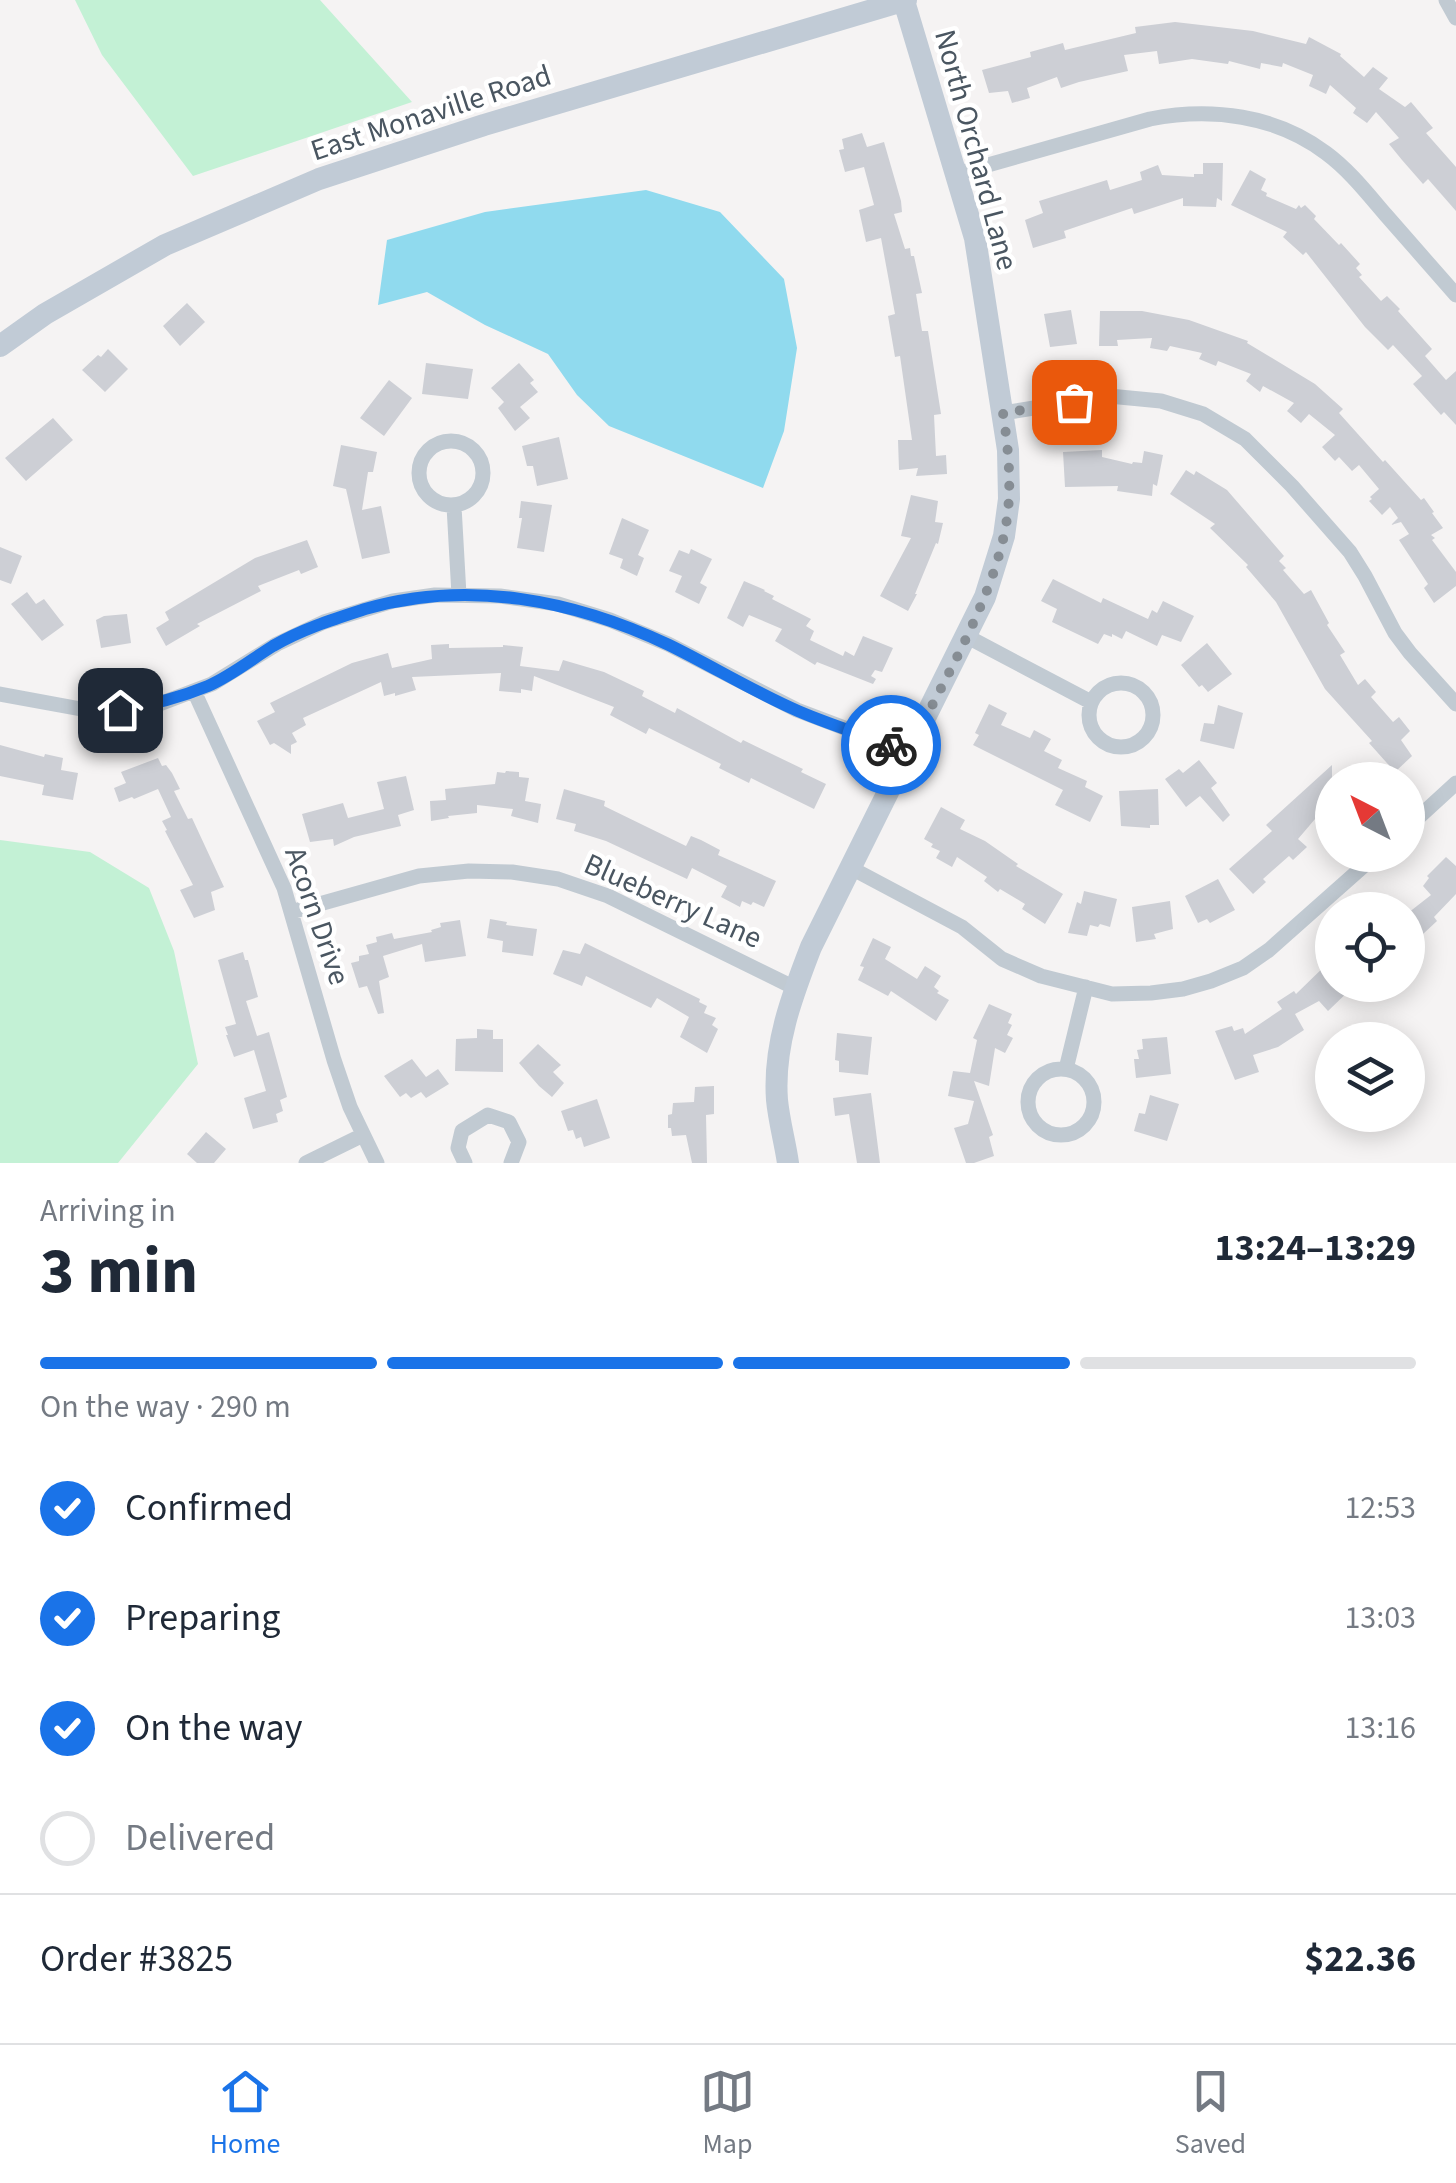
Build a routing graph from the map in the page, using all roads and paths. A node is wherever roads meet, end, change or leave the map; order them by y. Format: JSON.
{"nodes":[{"id":1,"x":905,"y":0,"type":"edge"},
{"id":2,"x":1446,"y":0,"type":"edge"},
{"id":3,"x":1456,"y":18,"type":"edge"},
{"id":4,"x":956,"y":174,"type":"junction"},
{"id":5,"x":1456,"y":295,"type":"edge"},
{"id":6,"x":0,"y":346,"type":"edge"},
{"id":7,"x":1003,"y":413,"type":"junction"},
{"id":8,"x":454,"y":506,"type":"junction"},
{"id":9,"x":459,"y":595,"type":"junction"},
{"id":10,"x":966,"y":636,"type":"junction"},
{"id":11,"x":194,"y":691,"type":"junction"},
{"id":12,"x":0,"y":694,"type":"edge"},
{"id":13,"x":1092,"y":702,"type":"junction"},
{"id":14,"x":1456,"y":704,"type":"edge"},
{"id":15,"x":908,"y":752,"type":"junction"},
{"id":16,"x":1456,"y":783,"type":"edge"},
{"id":17,"x":1425,"y":811,"type":"edge"},
{"id":18,"x":850,"y":868,"type":"junction"},
{"id":19,"x":1357,"y":872,"type":"edge"},
{"id":20,"x":291,"y":912,"type":"junction"},
{"id":21,"x":1086,"y":987,"type":"junction"},
{"id":22,"x":795,"y":988,"type":"junction"},
{"id":23,"x":1066,"y":1069,"type":"junction"},
{"id":24,"x":363,"y":1135,"type":"junction"},
{"id":25,"x":306,"y":1163,"type":"edge"},
{"id":26,"x":377,"y":1163,"type":"edge"},
{"id":27,"x":466,"y":1163,"type":"edge"},
{"id":28,"x":511,"y":1163,"type":"edge"},
{"id":29,"x":788,"y":1163,"type":"edge"}],
"edges":[{"from":1,"to":4,"type":"street","name":"North Orchard Lane"},
{"from":1,"to":6,"type":"street","name":"East Monaville Road"},
{"from":2,"to":3,"type":"street"},
{"from":4,"to":5,"type":"street"},
{"from":4,"to":7,"type":"street","name":"North Orchard Lane"},
{"from":7,"to":10,"type":"street","name":"North Orchard Lane"},
{"from":7,"to":14,"type":"street"},
{"from":8,"to":8,"type":"street"},
{"from":8,"to":9,"type":"street"},
{"from":9,"to":11,"type":"street"},
{"from":9,"to":15,"type":"street"},
{"from":10,"to":13,"type":"street"},
{"from":10,"to":15,"type":"street","name":"North Orchard Lane"},
{"from":11,"to":12,"type":"street"},
{"from":11,"to":20,"type":"street","name":"Acorn Drive"},
{"from":13,"to":13,"type":"street"},
{"from":15,"to":18,"type":"street","name":"North Orchard Lane"},
{"from":16,"to":17,"type":"street"},
{"from":18,"to":21,"type":"street"},
{"from":18,"to":22,"type":"street","name":"North Orchard Lane"},
{"from":19,"to":21,"type":"street"},
{"from":20,"to":22,"type":"street","name":"Blueberry Lane"},
{"from":20,"to":24,"type":"street","name":"Acorn Drive"},
{"from":21,"to":23,"type":"street"},
{"from":22,"to":29,"type":"street","name":"North Orchard Lane"},
{"from":23,"to":23,"type":"street"},
{"from":24,"to":25,"type":"street"},
{"from":24,"to":26,"type":"street","name":"Acorn Drive"},
{"from":27,"to":28,"type":"street"}]}
